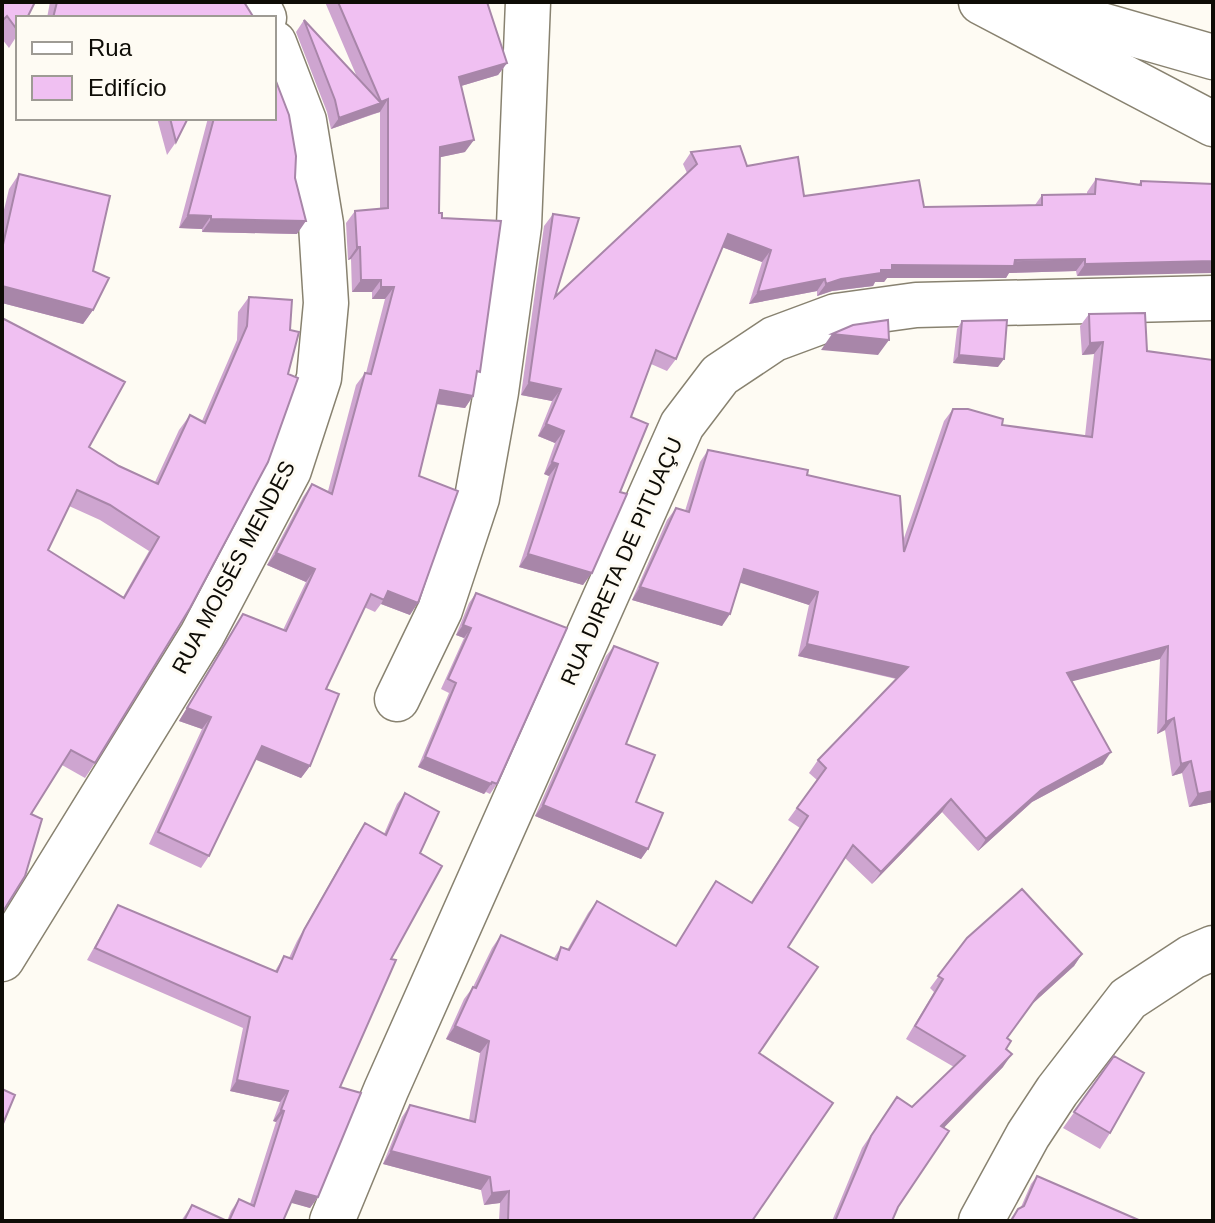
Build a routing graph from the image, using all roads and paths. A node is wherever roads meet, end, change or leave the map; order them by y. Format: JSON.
{"nodes":[{"id":1,"x":528,"y":2,"type":"edge"},
{"id":2,"x":981,"y":2,"type":"edge"},
{"id":3,"x":1021,"y":2,"type":"edge"},
{"id":4,"x":276,"y":48,"type":"edge"},
{"id":5,"x":1213,"y":57,"type":"edge"},
{"id":6,"x":1213,"y":124,"type":"edge"},
{"id":7,"x":1213,"y":298,"type":"edge"},
{"id":8,"x":397,"y":699,"type":"dead end"},
{"id":9,"x":1213,"y":948,"type":"edge"},
{"id":10,"x":2,"y":959,"type":"edge"},
{"id":11,"x":332,"y":1221,"type":"edge"},
{"id":12,"x":981,"y":1221,"type":"edge"}],
"edges":[{"from":1,"to":8,"type":"street"},
{"from":2,"to":6,"type":"street"},
{"from":3,"to":5,"type":"street"},
{"from":4,"to":10,"type":"street","name":"RUA MOISÉS MENDES"},
{"from":7,"to":11,"type":"street","name":"RUA DIRETA DE PITUAÇU"},
{"from":9,"to":12,"type":"street"}]}
